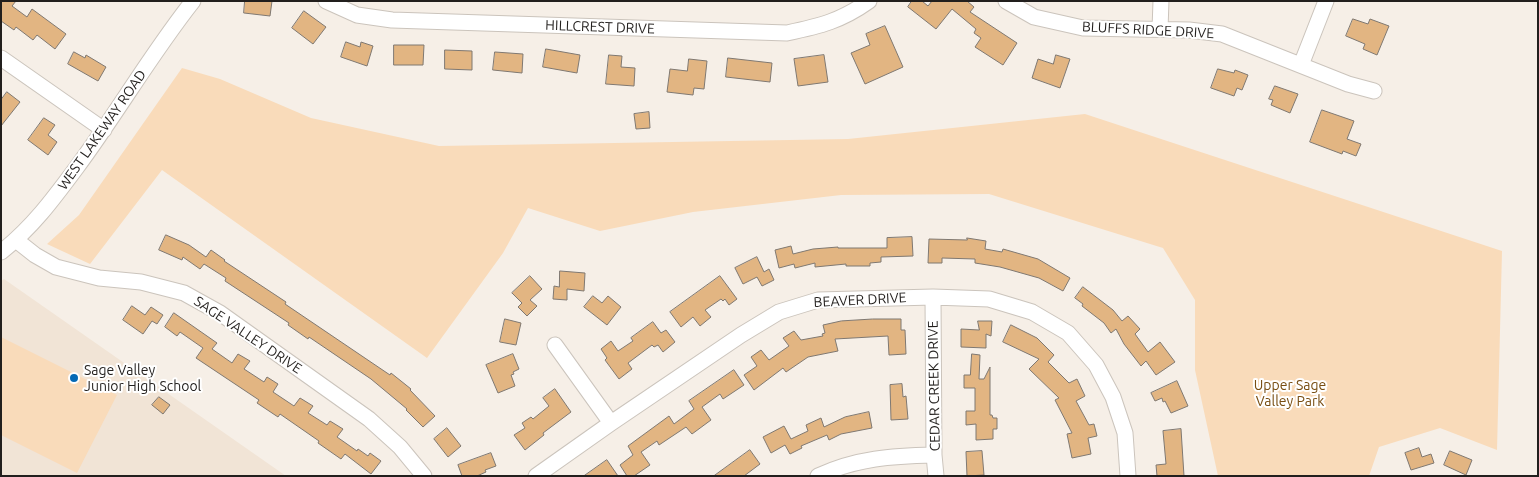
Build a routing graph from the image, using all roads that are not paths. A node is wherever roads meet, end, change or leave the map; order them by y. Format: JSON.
{"nodes":[{"id":1,"x":193,"y":1,"type":"edge"},
{"id":2,"x":326,"y":1,"type":"edge"},
{"id":3,"x":869,"y":1,"type":"edge"},
{"id":4,"x":1006,"y":1,"type":"edge"},
{"id":5,"x":1161,"y":1,"type":"edge"},
{"id":6,"x":1326,"y":1,"type":"edge"},
{"id":7,"x":1160,"y":29,"type":"junction"},
{"id":8,"x":1,"y":58,"type":"edge"},
{"id":9,"x":1301,"y":65,"type":"junction"},
{"id":10,"x":1374,"y":91,"type":"dead end"},
{"id":11,"x":104,"y":130,"type":"junction"},
{"id":12,"x":16,"y":240,"type":"junction"},
{"id":13,"x":1,"y":252,"type":"edge"},
{"id":14,"x":933,"y":297,"type":"junction"},
{"id":15,"x":555,"y":344,"type":"dead end"},
{"id":16,"x":611,"y":423,"type":"junction"},
{"id":17,"x":934,"y":455,"type":"junction"},
{"id":18,"x":424,"y":476,"type":"edge"},
{"id":19,"x":536,"y":476,"type":"edge"},
{"id":20,"x":818,"y":476,"type":"edge"},
{"id":21,"x":936,"y":476,"type":"edge"},
{"id":22,"x":1128,"y":476,"type":"edge"}],
"edges":[{"from":1,"to":11,"type":"street","name":"WEST LAKEWAY ROAD"},
{"from":2,"to":3,"type":"street","name":"HILLCREST DRIVE"},
{"from":4,"to":7,"type":"street","name":"BLUFFS RIDGE DRIVE"},
{"from":5,"to":7,"type":"street"},
{"from":6,"to":9,"type":"street"},
{"from":7,"to":9,"type":"street","name":"BLUFFS RIDGE DRIVE"},
{"from":8,"to":11,"type":"street"},
{"from":9,"to":10,"type":"street","name":"BLUFFS RIDGE DRIVE"},
{"from":11,"to":12,"type":"street","name":"WEST LAKEWAY ROAD"},
{"from":12,"to":13,"type":"street","name":"WEST LAKEWAY ROAD"},
{"from":12,"to":18,"type":"street","name":"SAGE VALLEY DRIVE"},
{"from":14,"to":16,"type":"street","name":"BEAVER DRIVE"},
{"from":14,"to":17,"type":"street","name":"CEDAR CREEK DRIVE"},
{"from":14,"to":22,"type":"street","name":"BEAVER DRIVE"},
{"from":15,"to":16,"type":"street"},
{"from":16,"to":19,"type":"street","name":"BEAVER DRIVE"},
{"from":17,"to":20,"type":"street"},
{"from":17,"to":21,"type":"street","name":"CEDAR CREEK DRIVE"}]}
